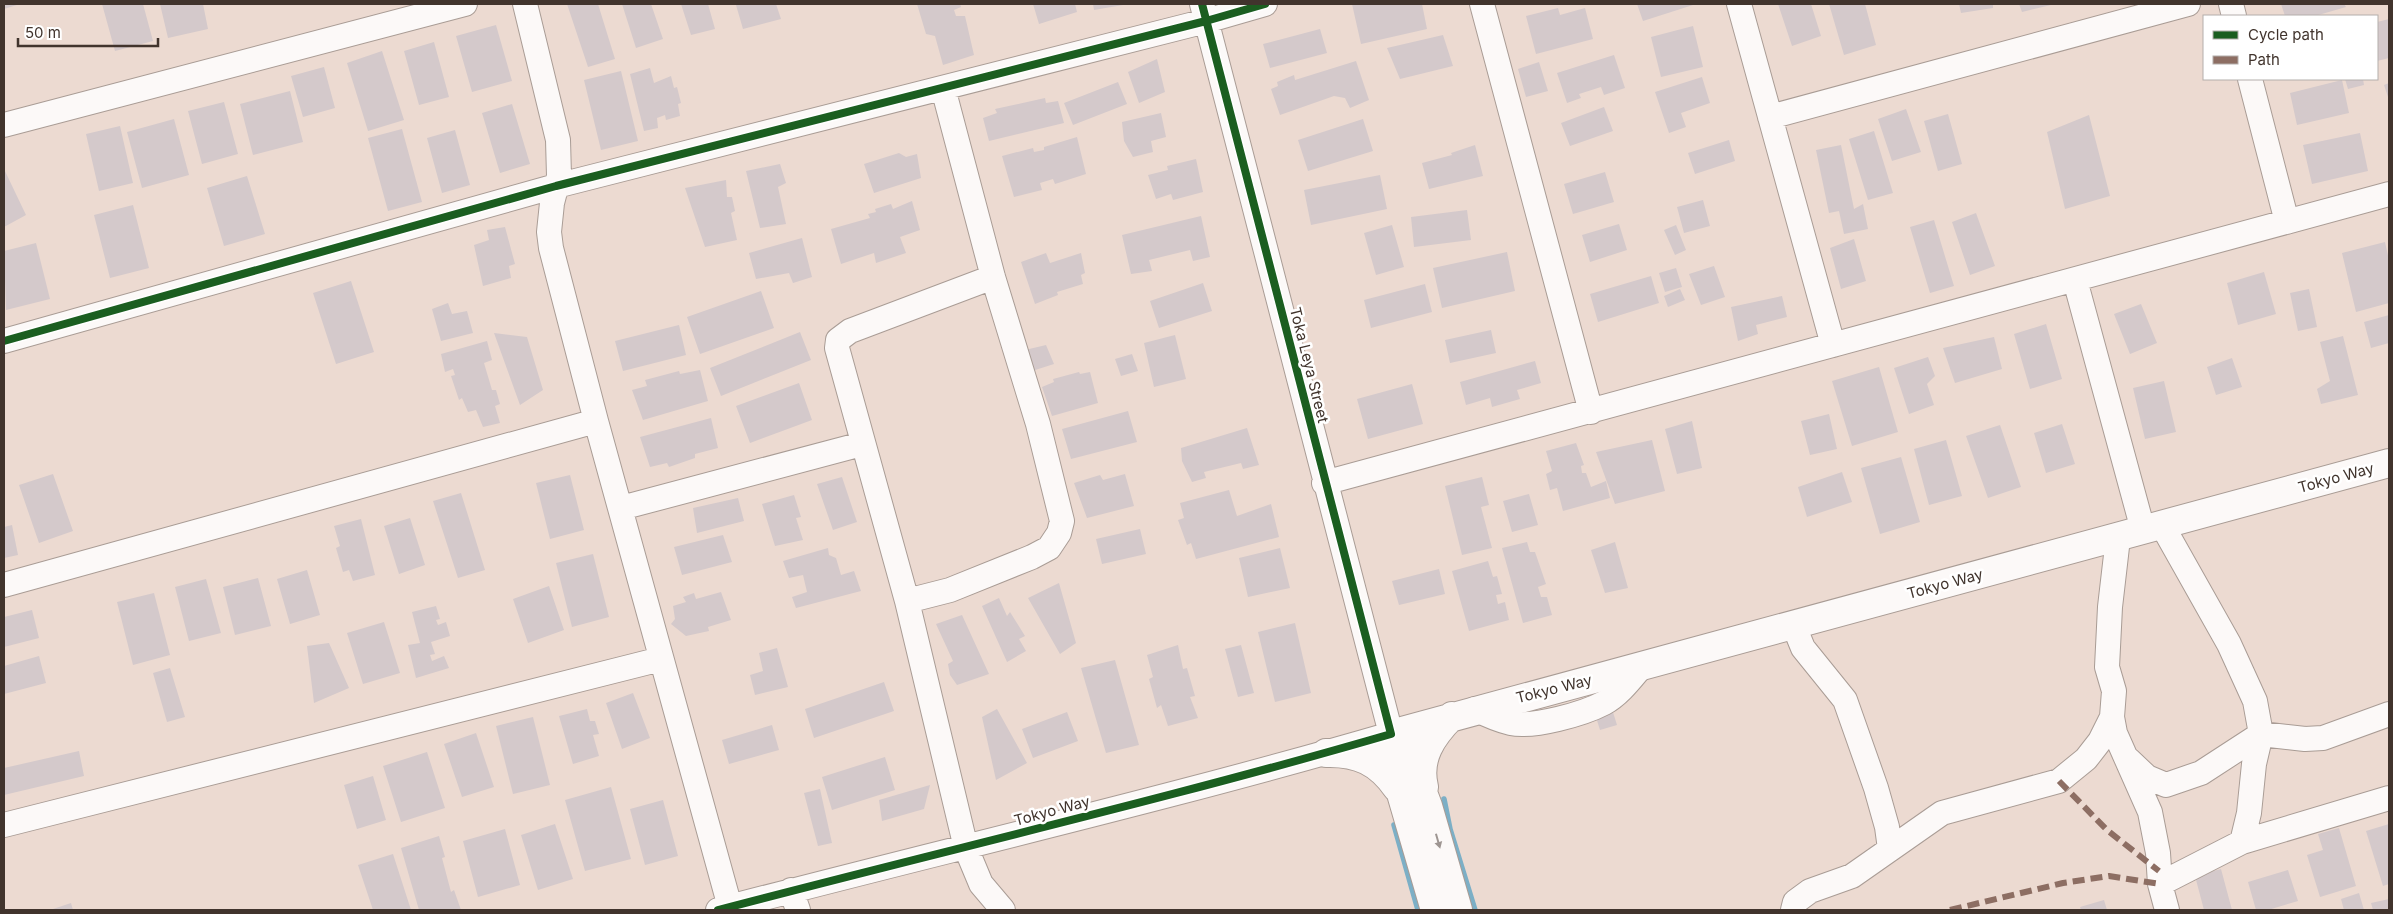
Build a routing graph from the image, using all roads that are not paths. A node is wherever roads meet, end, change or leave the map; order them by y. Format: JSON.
{"nodes":[{"id":1,"x":465,"y":4,"type":"edge"},
{"id":2,"x":525,"y":4,"type":"edge"},
{"id":3,"x":1265,"y":4,"type":"edge"},
{"id":4,"x":1482,"y":4,"type":"edge"},
{"id":5,"x":1739,"y":4,"type":"edge"},
{"id":6,"x":2188,"y":4,"type":"edge"},
{"id":7,"x":1204,"y":12,"type":"edge"},
{"id":8,"x":2250,"y":80,"type":"edge"},
{"id":9,"x":943,"y":88,"type":"junction"},
{"id":10,"x":1770,"y":117,"type":"junction"},
{"id":11,"x":4,"y":125,"type":"edge"},
{"id":12,"x":556,"y":186,"type":"junction"},
{"id":13,"x":2389,"y":194,"type":"edge"},
{"id":14,"x":2286,"y":222,"type":"junction"},
{"id":15,"x":993,"y":277,"type":"junction"},
{"id":16,"x":2075,"y":280,"type":"junction"},
{"id":17,"x":4,"y":341,"type":"edge"},
{"id":18,"x":1832,"y":345,"type":"junction"},
{"id":19,"x":1591,"y":412,"type":"junction"},
{"id":20,"x":596,"y":421,"type":"junction"},
{"id":21,"x":862,"y":444,"type":"junction"},
{"id":22,"x":2389,"y":463,"type":"edge"},
{"id":23,"x":1324,"y":483,"type":"junction"},
{"id":24,"x":621,"y":508,"type":"junction"},
{"id":25,"x":2141,"y":531,"type":"junction"},
{"id":26,"x":4,"y":585,"type":"edge"},
{"id":27,"x":906,"y":601,"type":"junction"},
{"id":28,"x":1794,"y":626,"type":"junction"},
{"id":29,"x":661,"y":659,"type":"junction"},
{"id":30,"x":1463,"y":712,"type":"junction"},
{"id":31,"x":2389,"y":714,"type":"edge"},
{"id":32,"x":2112,"y":717,"type":"junction"},
{"id":33,"x":1391,"y":734,"type":"junction"},
{"id":34,"x":2261,"y":734,"type":"junction"},
{"id":35,"x":1326,"y":753,"type":"junction"},
{"id":36,"x":2127,"y":757,"type":"junction"},
{"id":37,"x":1400,"y":792,"type":"junction"},
{"id":38,"x":2389,"y":798,"type":"edge"},
{"id":39,"x":1428,"y":806,"type":"junction"},
{"id":40,"x":4,"y":825,"type":"edge"},
{"id":41,"x":2242,"y":842,"type":"junction"},
{"id":42,"x":966,"y":848,"type":"junction"},
{"id":43,"x":1890,"y":849,"type":"junction"},
{"id":44,"x":2160,"y":884,"type":"junction"},
{"id":45,"x":795,"y":900,"type":"edge"},
{"id":46,"x":724,"y":909,"type":"edge"},
{"id":47,"x":1003,"y":910,"type":"edge"},
{"id":48,"x":1435,"y":910,"type":"edge"},
{"id":49,"x":1458,"y":910,"type":"edge"},
{"id":50,"x":1793,"y":910,"type":"edge"},
{"id":51,"x":2167,"y":910,"type":"edge"}],
"edges":[{"from":1,"to":11,"type":"street"},
{"from":2,"to":12,"type":"street"},
{"from":3,"to":7,"type":"street"},
{"from":4,"to":19,"type":"street"},
{"from":5,"to":10,"type":"street"},
{"from":6,"to":10,"type":"street"},
{"from":7,"to":9,"type":"street"},
{"from":7,"to":23,"type":"street","name":"Toka Leya Street"},
{"from":8,"to":14,"type":"street"},
{"from":9,"to":12,"type":"street"},
{"from":9,"to":15,"type":"street"},
{"from":10,"to":18,"type":"street"},
{"from":12,"to":17,"type":"street"},
{"from":12,"to":20,"type":"street"},
{"from":13,"to":14,"type":"street"},
{"from":14,"to":16,"type":"street"},
{"from":15,"to":21,"type":"street"},
{"from":15,"to":27,"type":"street"},
{"from":16,"to":18,"type":"street"},
{"from":16,"to":25,"type":"street"},
{"from":18,"to":19,"type":"street"},
{"from":19,"to":23,"type":"street"},
{"from":20,"to":24,"type":"street"},
{"from":20,"to":26,"type":"street"},
{"from":21,"to":24,"type":"street"},
{"from":21,"to":27,"type":"street"},
{"from":22,"to":25,"type":"main road","name":"Tokyo Way"},
{"from":23,"to":33,"type":"street","name":"Toka Leya Street"},
{"from":24,"to":29,"type":"street"},
{"from":25,"to":28,"type":"main road","name":"Tokyo Way"},
{"from":25,"to":32,"type":"street"},
{"from":25,"to":34,"type":"street"},
{"from":27,"to":42,"type":"street"},
{"from":28,"to":30,"type":"main road","name":"Tokyo Way"},
{"from":28,"to":43,"type":"street"},
{"from":29,"to":40,"type":"street"},
{"from":29,"to":46,"type":"street"},
{"from":30,"to":33,"type":"main road","name":"Tokyo Way"},
{"from":30,"to":39,"type":"main road"},
{"from":31,"to":34,"type":"street"},
{"from":32,"to":36,"type":"street"},
{"from":32,"to":43,"type":"street"},
{"from":33,"to":35,"type":"street","name":"Tokyo Way"},
{"from":33,"to":37,"type":"main road"},
{"from":33,"to":39,"type":"main road"},
{"from":34,"to":36,"type":"street"},
{"from":34,"to":41,"type":"street"},
{"from":35,"to":37,"type":"main road"},
{"from":35,"to":42,"type":"street","name":"Tokyo Way"},
{"from":36,"to":44,"type":"street"},
{"from":37,"to":48,"type":"main road"},
{"from":38,"to":41,"type":"street"},
{"from":39,"to":49,"type":"main road","one_way":true},
{"from":41,"to":44,"type":"street"},
{"from":42,"to":45,"type":"street","name":"Tokyo Way"},
{"from":42,"to":47,"type":"street"},
{"from":43,"to":50,"type":"street"},
{"from":44,"to":51,"type":"street"},
{"from":45,"to":46,"type":"street","name":"Tokyo Way"}]}
